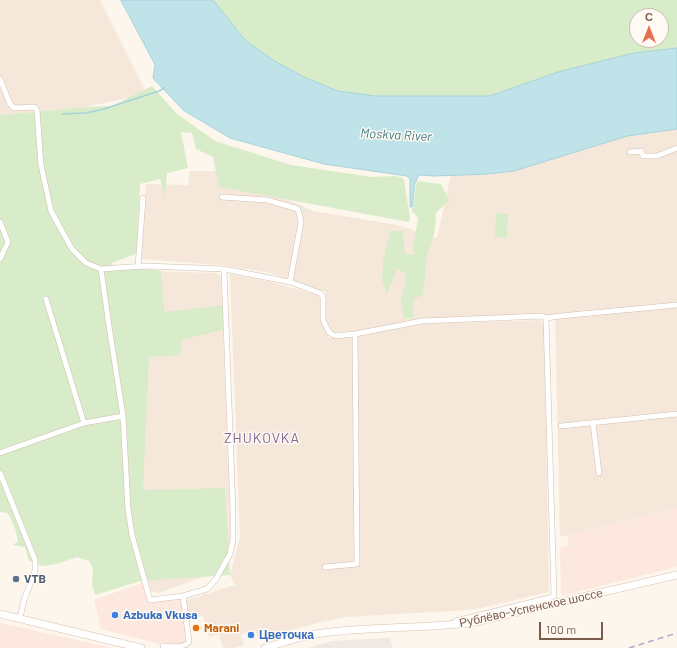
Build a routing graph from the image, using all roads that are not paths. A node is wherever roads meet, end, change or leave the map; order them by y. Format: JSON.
{"nodes":[{"id":1,"x":0,"y":79,"type":"edge"},
{"id":2,"x":677,"y":148,"type":"edge"},
{"id":3,"x":630,"y":152,"type":"dead end"},
{"id":4,"x":222,"y":197,"type":"dead end"},
{"id":5,"x":143,"y":198,"type":"dead end"},
{"id":6,"x":0,"y":222,"type":"edge"},
{"id":7,"x":0,"y":260,"type":"edge"},
{"id":8,"x":138,"y":266,"type":"junction"},
{"id":9,"x":224,"y":268,"type":"junction"},
{"id":10,"x":101,"y":269,"type":"junction"},
{"id":11,"x":290,"y":282,"type":"junction"},
{"id":12,"x":46,"y":299,"type":"dead end"},
{"id":13,"x":677,"y":305,"type":"edge"},
{"id":14,"x":546,"y":318,"type":"junction"},
{"id":15,"x":355,"y":334,"type":"junction"},
{"id":16,"x":677,"y":414,"type":"edge"},
{"id":17,"x":123,"y":416,"type":"junction"},
{"id":18,"x":593,"y":423,"type":"junction"},
{"id":19,"x":84,"y":424,"type":"junction"},
{"id":20,"x":561,"y":426,"type":"dead end"},
{"id":21,"x":0,"y":454,"type":"edge"},
{"id":22,"x":0,"y":473,"type":"edge"},
{"id":23,"x":599,"y":473,"type":"dead end"},
{"id":24,"x":325,"y":567,"type":"dead end"},
{"id":25,"x":677,"y":575,"type":"edge"},
{"id":26,"x":183,"y":596,"type":"junction"},
{"id":27,"x":0,"y":614,"type":"edge"},
{"id":28,"x":20,"y":618,"type":"junction"},
{"id":29,"x":437,"y":626,"type":"junction"},
{"id":30,"x":164,"y":647,"type":"edge"},
{"id":31,"x":141,"y":648,"type":"edge"},
{"id":32,"x":265,"y":648,"type":"edge"}],
"edges":[{"from":1,"to":10,"type":"street"},
{"from":2,"to":3,"type":"street"},
{"from":4,"to":11,"type":"street"},
{"from":5,"to":8,"type":"street"},
{"from":6,"to":7,"type":"street"},
{"from":8,"to":9,"type":"street"},
{"from":8,"to":10,"type":"street"},
{"from":9,"to":11,"type":"street"},
{"from":9,"to":26,"type":"street"},
{"from":10,"to":17,"type":"street"},
{"from":11,"to":15,"type":"street"},
{"from":12,"to":19,"type":"street"},
{"from":13,"to":14,"type":"street"},
{"from":14,"to":15,"type":"street"},
{"from":14,"to":29,"type":"street"},
{"from":15,"to":24,"type":"street"},
{"from":16,"to":18,"type":"street"},
{"from":17,"to":19,"type":"street"},
{"from":17,"to":26,"type":"street"},
{"from":18,"to":20,"type":"street"},
{"from":18,"to":23,"type":"street"},
{"from":19,"to":21,"type":"street"},
{"from":22,"to":28,"type":"street"},
{"from":25,"to":29,"type":"main road","name":"Рублёво-Успенское шоссе"},
{"from":26,"to":30,"type":"street"},
{"from":27,"to":28,"type":"main road"},
{"from":28,"to":31,"type":"main road"},
{"from":29,"to":32,"type":"main road","name":"Рублёво-Успенское шоссе"}]}
